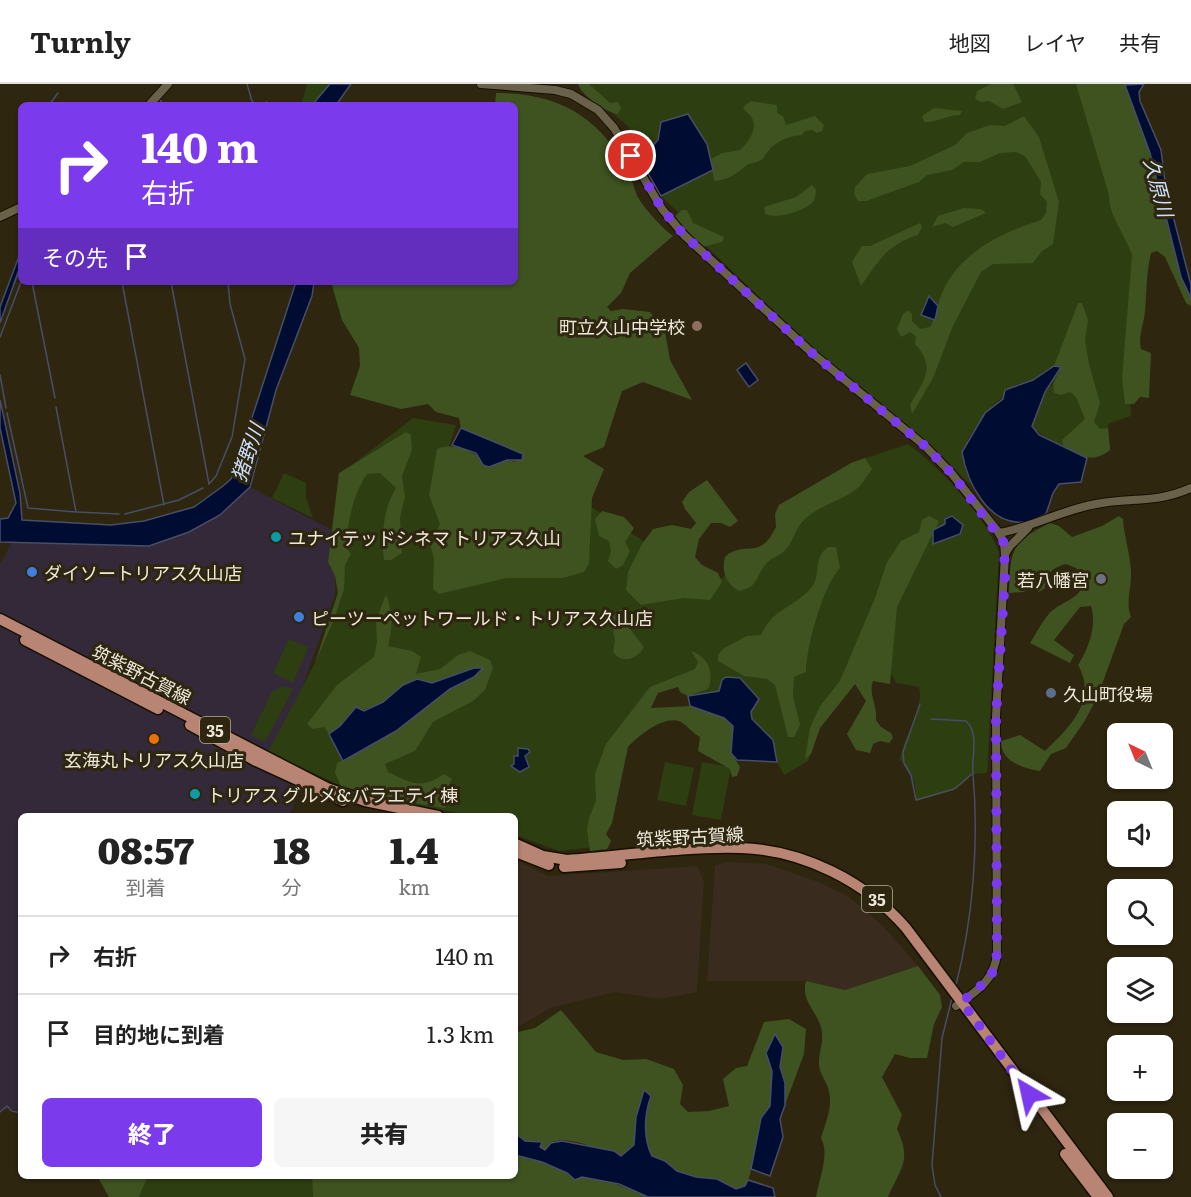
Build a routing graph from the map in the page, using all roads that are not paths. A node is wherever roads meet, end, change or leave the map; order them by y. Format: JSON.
{"nodes":[{"id":1,"x":168,"y":84,"type":"edge"},
{"id":2,"x":481,"y":84,"type":"edge"},
{"id":3,"x":152,"y":102,"type":"edge"},
{"id":4,"x":18,"y":208,"type":"edge"},
{"id":5,"x":0,"y":217,"type":"edge"},
{"id":6,"x":1191,"y":488,"type":"edge"},
{"id":7,"x":1029,"y":528,"type":"junction"},
{"id":8,"x":999,"y":533,"type":"junction"},
{"id":9,"x":1005,"y":555,"type":"junction"},
{"id":10,"x":0,"y":619,"type":"edge"},
{"id":11,"x":0,"y":627,"type":"edge"},
{"id":12,"x":392,"y":813,"type":"edge"},
{"id":13,"x":423,"y":813,"type":"edge"},
{"id":14,"x":518,"y":845,"type":"edge"},
{"id":15,"x":518,"y":853,"type":"edge"},
{"id":16,"x":959,"y":1004,"type":"junction"},
{"id":17,"x":1098,"y":1197,"type":"edge"},
{"id":18,"x":1108,"y":1197,"type":"edge"}],
"edges":[{"from":1,"to":3,"type":"street"},
{"from":2,"to":8,"type":"street"},
{"from":4,"to":5,"type":"street"},
{"from":6,"to":7,"type":"street"},
{"from":7,"to":8,"type":"street"},
{"from":7,"to":9,"type":"street"},
{"from":8,"to":9,"type":"street"},
{"from":9,"to":16,"type":"street"},
{"from":10,"to":13,"type":"main road","name":"筑紫野古賀線","number":"35"},
{"from":11,"to":12,"type":"main road","name":"筑紫野古賀線","number":"35"},
{"from":14,"to":16,"type":"main road","name":"筑紫野古賀線","number":"35"},
{"from":15,"to":16,"type":"main road","name":"筑紫野古賀線","number":"35"},
{"from":16,"to":17,"type":"main road","name":"筑紫野古賀線","number":"35"},
{"from":16,"to":18,"type":"main road","name":"筑紫野古賀線","number":"35"}]}
